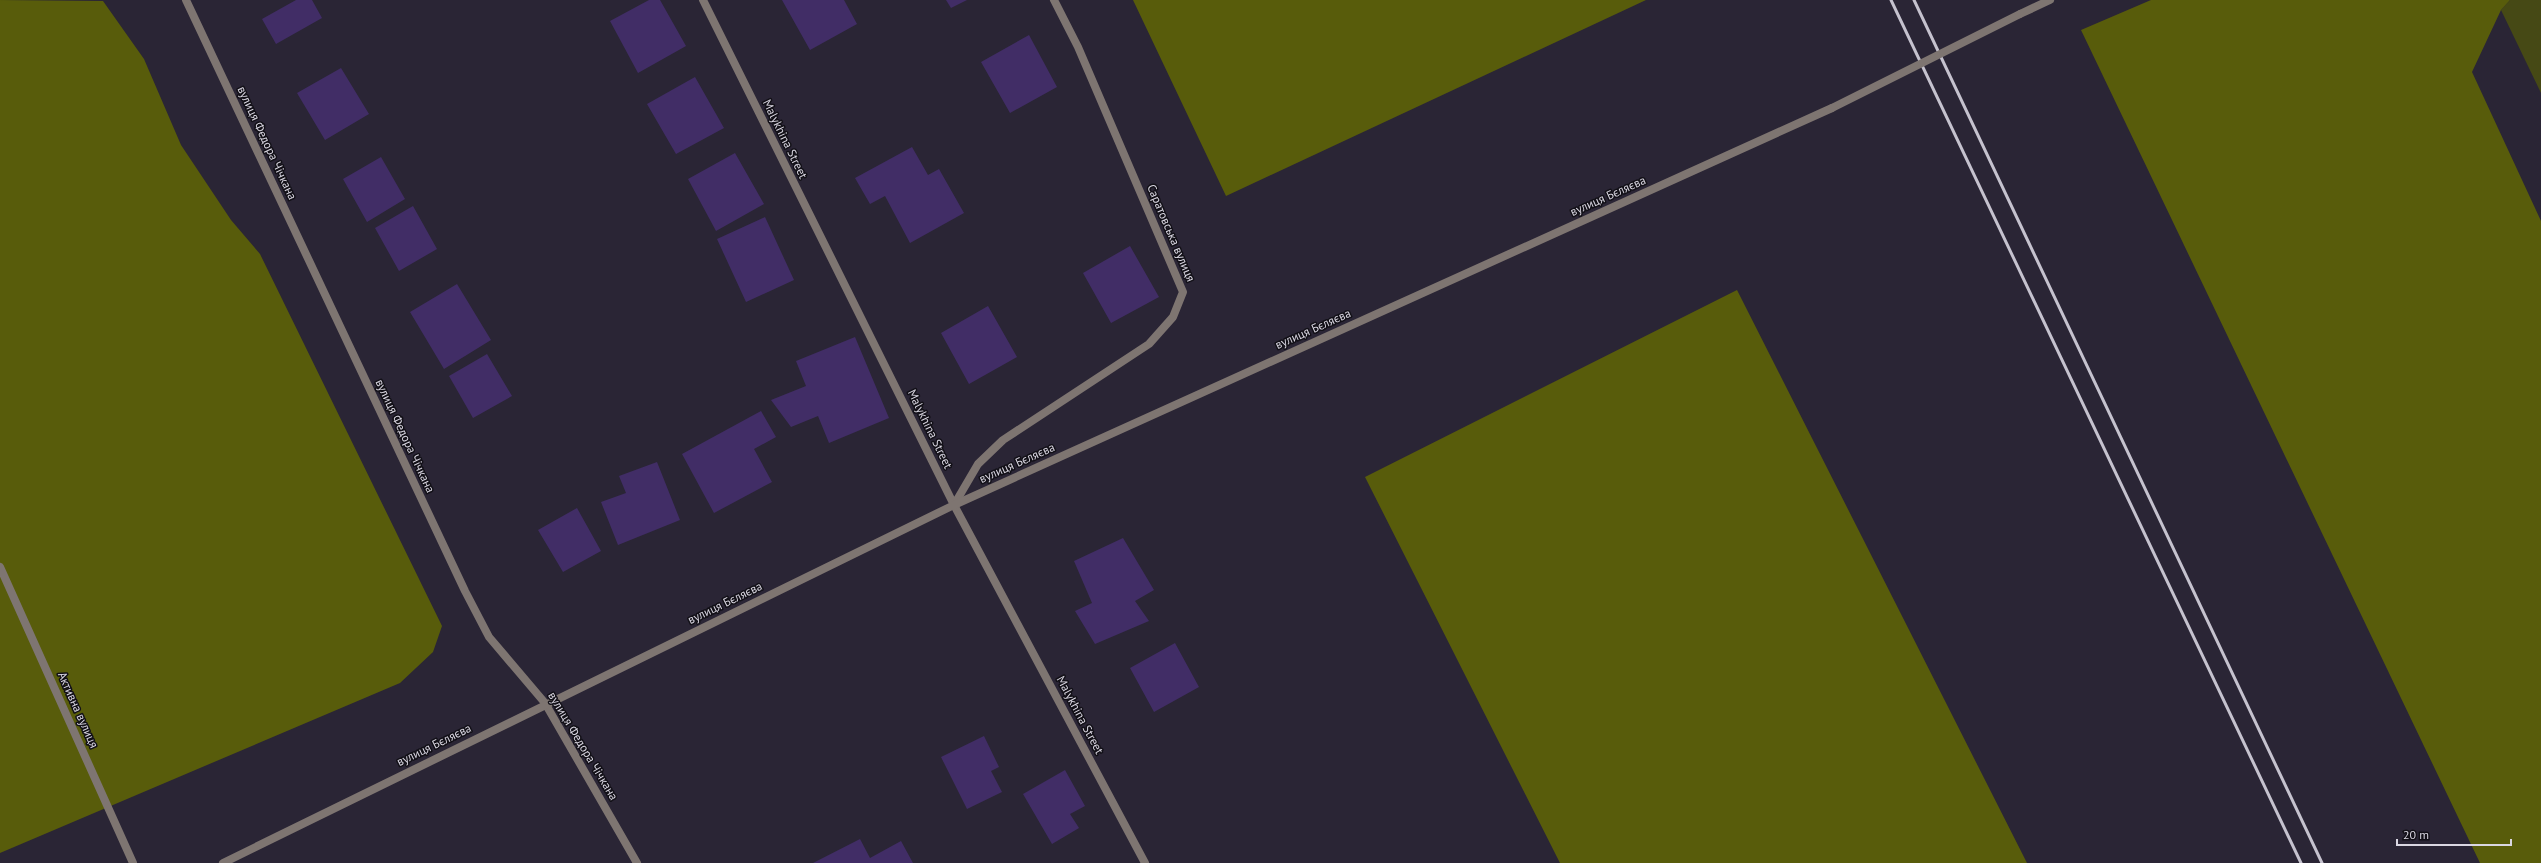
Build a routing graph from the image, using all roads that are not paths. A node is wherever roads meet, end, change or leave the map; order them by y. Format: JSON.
{"nodes":[{"id":1,"x":186,"y":0,"type":"edge"},
{"id":2,"x":703,"y":0,"type":"edge"},
{"id":3,"x":1054,"y":0,"type":"edge"},
{"id":4,"x":2050,"y":0,"type":"edge"},
{"id":5,"x":954,"y":505,"type":"junction"},
{"id":6,"x":0,"y":567,"type":"edge"},
{"id":7,"x":545,"y":703,"type":"junction"},
{"id":8,"x":133,"y":863,"type":"edge"},
{"id":9,"x":223,"y":863,"type":"edge"},
{"id":10,"x":637,"y":863,"type":"edge"},
{"id":11,"x":1146,"y":863,"type":"edge"}],
"edges":[{"from":1,"to":7,"type":"street","name":"вулиця Федора Чічкана"},
{"from":2,"to":5,"type":"street","name":"Malykhina Street"},
{"from":3,"to":5,"type":"street","name":"Саратовська вулиця"},
{"from":4,"to":5,"type":"street","name":"вулиця Бєляєва","bridge":true},
{"from":5,"to":7,"type":"street","name":"вулиця Бєляєва"},
{"from":5,"to":11,"type":"street","name":"Malykhina Street"},
{"from":6,"to":8,"type":"street","name":"Активна вулиця"},
{"from":7,"to":9,"type":"street","name":"вулиця Бєляєва"},
{"from":7,"to":10,"type":"street","name":"вулиця Федора Чічкана"}]}
